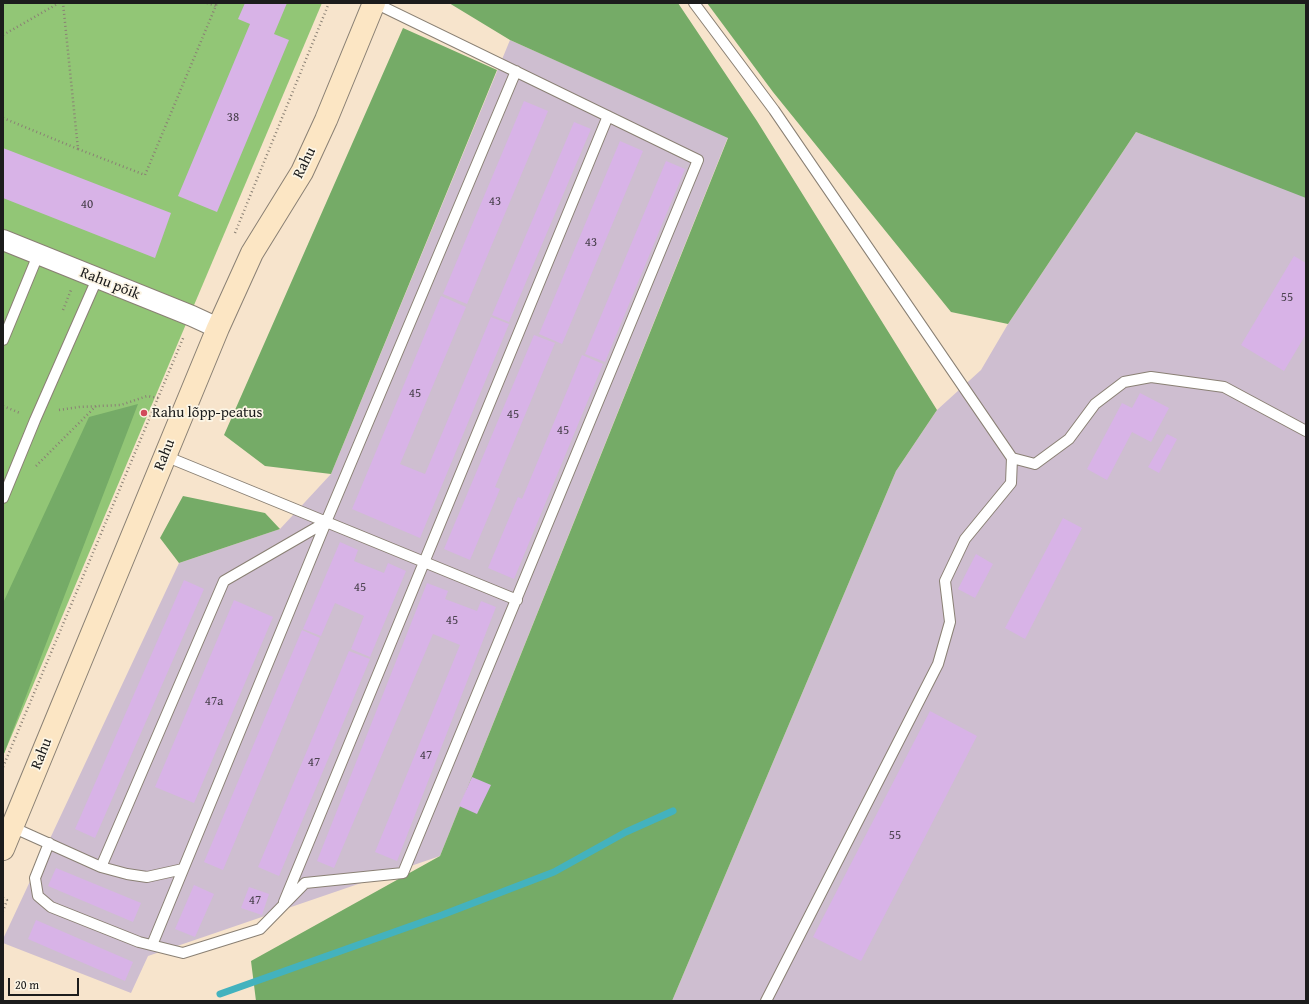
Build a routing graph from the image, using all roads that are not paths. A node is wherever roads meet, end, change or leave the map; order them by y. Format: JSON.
{"nodes":[{"id":1,"x":375,"y":3,"type":"edge"},
{"id":2,"x":694,"y":3,"type":"edge"},
{"id":3,"x":516,"y":71,"type":"junction"},
{"id":4,"x":608,"y":116,"type":"junction"},
{"id":5,"x":3,"y":240,"type":"edge"},
{"id":6,"x":38,"y":255,"type":"junction"},
{"id":7,"x":97,"y":279,"type":"junction"},
{"id":8,"x":218,"y":328,"type":"junction"},
{"id":9,"x":3,"y":340,"type":"edge"},
{"id":10,"x":1306,"y":431,"type":"edge"},
{"id":11,"x":165,"y":456,"type":"junction"},
{"id":12,"x":1012,"y":458,"type":"junction"},
{"id":13,"x":3,"y":498,"type":"edge"},
{"id":14,"x":326,"y":522,"type":"junction"},
{"id":15,"x":425,"y":563,"type":"junction"},
{"id":16,"x":517,"y":600,"type":"junction"},
{"id":17,"x":12,"y":827,"type":"junction"},
{"id":18,"x":49,"y":844,"type":"junction"},
{"id":19,"x":3,"y":849,"type":"edge"},
{"id":20,"x":101,"y":867,"type":"junction"},
{"id":21,"x":183,"y":868,"type":"junction"},
{"id":22,"x":282,"y":907,"type":"junction"},
{"id":23,"x":152,"y":946,"type":"junction"},
{"id":24,"x":766,"y":1001,"type":"edge"}],
"edges":[{"from":1,"to":3,"type":"lane"},
{"from":1,"to":8,"type":"main road","name":"Rahu"},
{"from":2,"to":12,"type":"lane"},
{"from":3,"to":4,"type":"lane"},
{"from":3,"to":14,"type":"lane"},
{"from":4,"to":15,"type":"lane"},
{"from":4,"to":16,"type":"lane"},
{"from":5,"to":6,"type":"street","name":"Rahu põik"},
{"from":6,"to":7,"type":"street","name":"Rahu põik"},
{"from":6,"to":9,"type":"lane"},
{"from":7,"to":8,"type":"street","name":"Rahu põik"},
{"from":7,"to":13,"type":"lane"},
{"from":8,"to":11,"type":"main road","name":"Rahu"},
{"from":10,"to":12,"type":"lane"},
{"from":11,"to":14,"type":"lane"},
{"from":11,"to":17,"type":"main road","name":"Rahu"},
{"from":12,"to":24,"type":"lane"},
{"from":14,"to":15,"type":"lane"},
{"from":14,"to":20,"type":"lane"},
{"from":14,"to":21,"type":"lane"},
{"from":15,"to":16,"type":"lane"},
{"from":15,"to":22,"type":"lane"},
{"from":16,"to":22,"type":"lane"},
{"from":17,"to":18,"type":"lane"},
{"from":17,"to":19,"type":"main road","name":"Rahu"},
{"from":18,"to":20,"type":"lane"},
{"from":18,"to":23,"type":"lane"},
{"from":20,"to":21,"type":"lane"},
{"from":21,"to":23,"type":"lane"},
{"from":22,"to":23,"type":"lane"}]}
